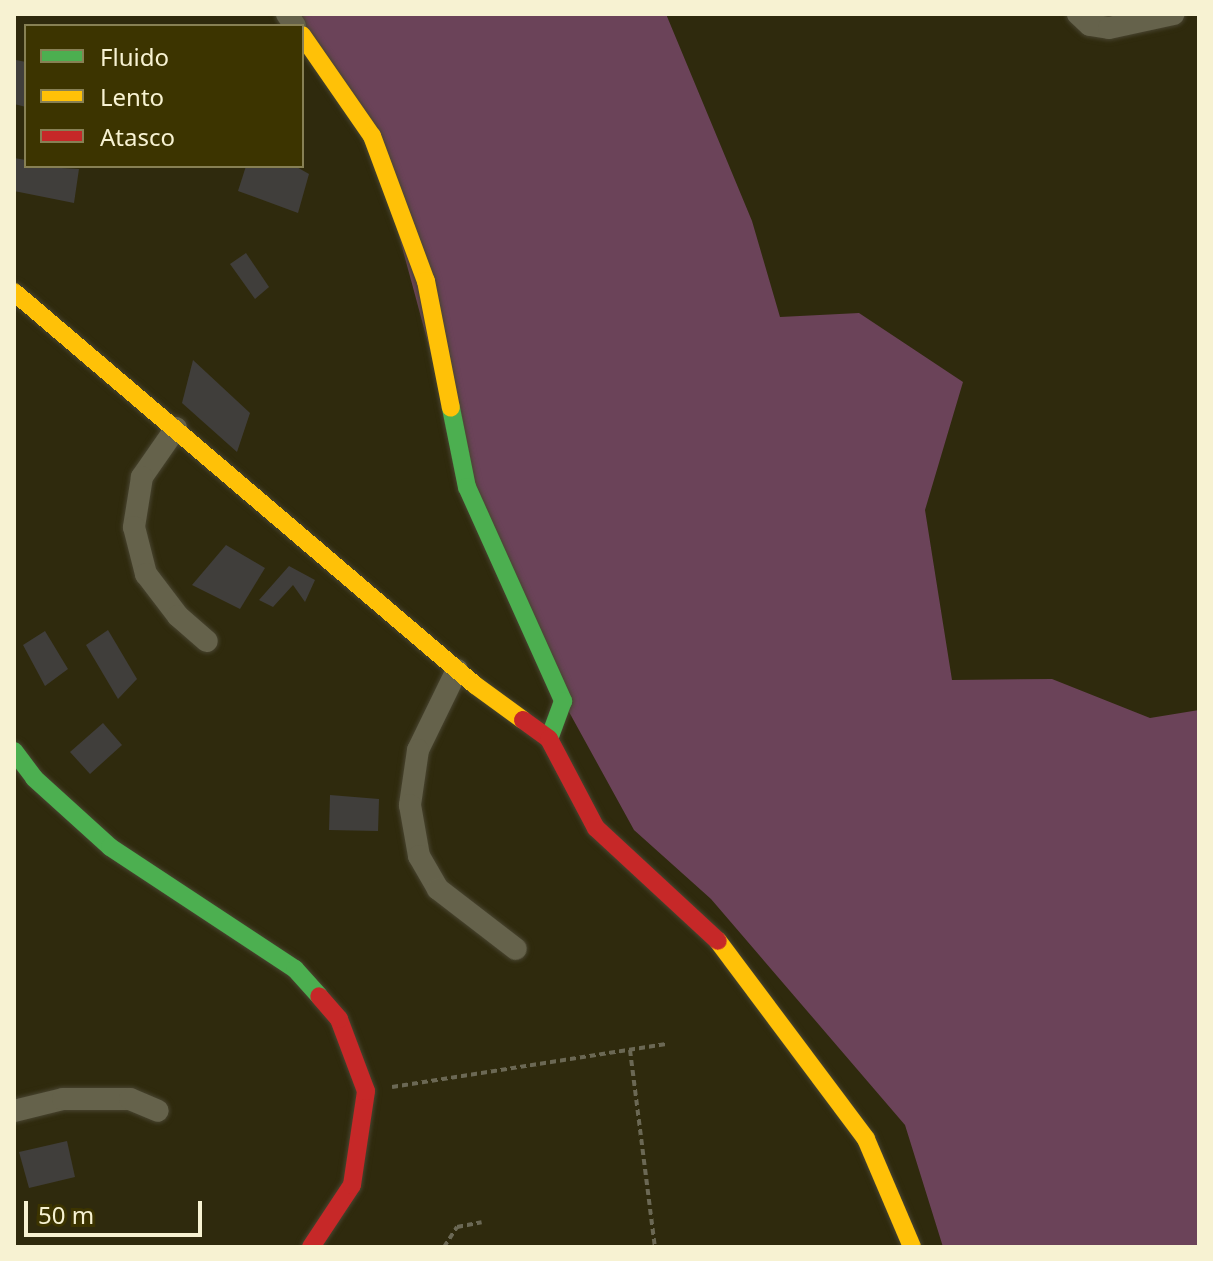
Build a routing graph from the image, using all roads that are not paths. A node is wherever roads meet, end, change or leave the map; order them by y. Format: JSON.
{"nodes":[{"id":1,"x":1078,"y":14,"type":"edge"},
{"id":2,"x":1174,"y":14,"type":"edge"},
{"id":3,"x":304,"y":38,"type":"edge"},
{"id":4,"x":14,"y":292,"type":"edge"},
{"id":5,"x":176,"y":428,"type":"junction"},
{"id":6,"x":207,"y":641,"type":"dead end"},
{"id":7,"x":457,"y":670,"type":"junction"},
{"id":8,"x":549,"y":739,"type":"junction"},
{"id":9,"x":14,"y":751,"type":"edge"},
{"id":10,"x":516,"y":949,"type":"dead end"},
{"id":11,"x":14,"y":1111,"type":"edge"},
{"id":12,"x":158,"y":1111,"type":"dead end"},
{"id":13,"x":311,"y":1247,"type":"edge"},
{"id":14,"x":912,"y":1247,"type":"edge"}],
"edges":[{"from":1,"to":2,"type":"street"},
{"from":3,"to":8,"type":"street"},
{"from":4,"to":5,"type":"street"},
{"from":5,"to":6,"type":"street"},
{"from":5,"to":7,"type":"street"},
{"from":7,"to":8,"type":"street"},
{"from":7,"to":10,"type":"street"},
{"from":8,"to":14,"type":"street"},
{"from":9,"to":13,"type":"street"},
{"from":11,"to":12,"type":"street"}]}
